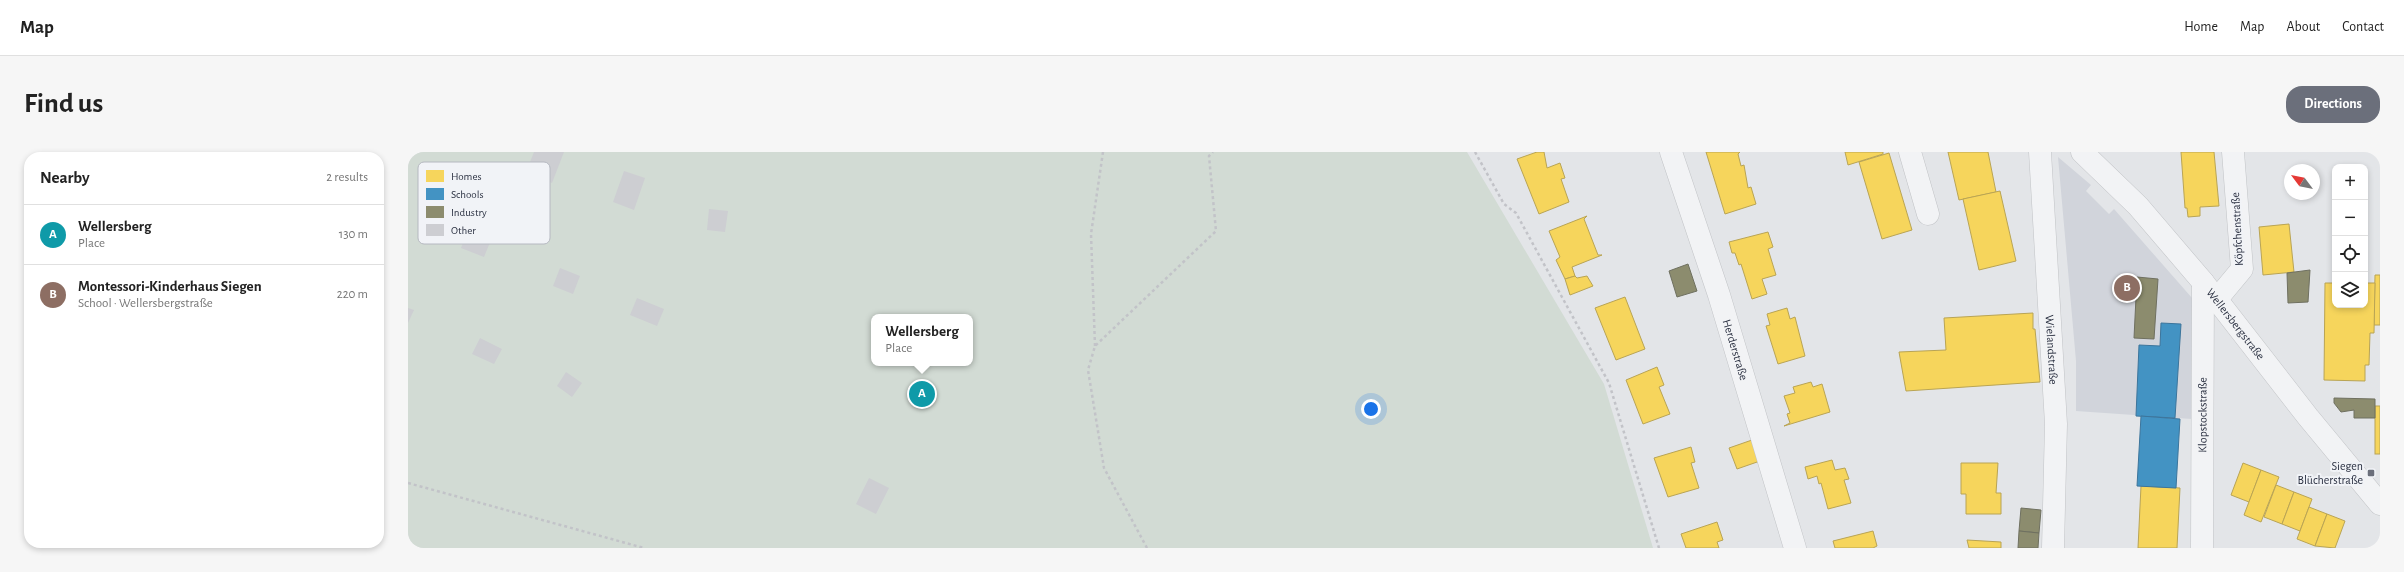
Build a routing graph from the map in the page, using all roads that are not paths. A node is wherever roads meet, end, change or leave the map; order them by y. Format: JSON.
{"nodes":[{"id":1,"x":1671,"y":152,"type":"edge"},
{"id":2,"x":1910,"y":152,"type":"edge"},
{"id":3,"x":2040,"y":152,"type":"edge"},
{"id":4,"x":2082,"y":152,"type":"edge"},
{"id":5,"x":2233,"y":152,"type":"edge"},
{"id":6,"x":1928,"y":214,"type":"dead end"},
{"id":7,"x":2203,"y":282,"type":"junction"},
{"id":8,"x":2217,"y":299,"type":"junction"},
{"id":9,"x":2380,"y":504,"type":"edge"},
{"id":10,"x":1795,"y":548,"type":"edge"},
{"id":11,"x":2053,"y":548,"type":"edge"},
{"id":12,"x":2202,"y":548,"type":"edge"}],
"edges":[{"from":1,"to":10,"type":"street","name":"Herderstraße"},
{"from":2,"to":6,"type":"street"},
{"from":3,"to":11,"type":"street","name":"Wielandstraße"},
{"from":4,"to":7,"type":"street","name":"Wellersbergstraße"},
{"from":5,"to":8,"type":"street","name":"Köpfchenstraße"},
{"from":7,"to":8,"type":"street","name":"Wellersbergstraße"},
{"from":7,"to":12,"type":"street","name":"Klopstockstraße"},
{"from":8,"to":9,"type":"street","name":"Wellersbergstraße"}]}
